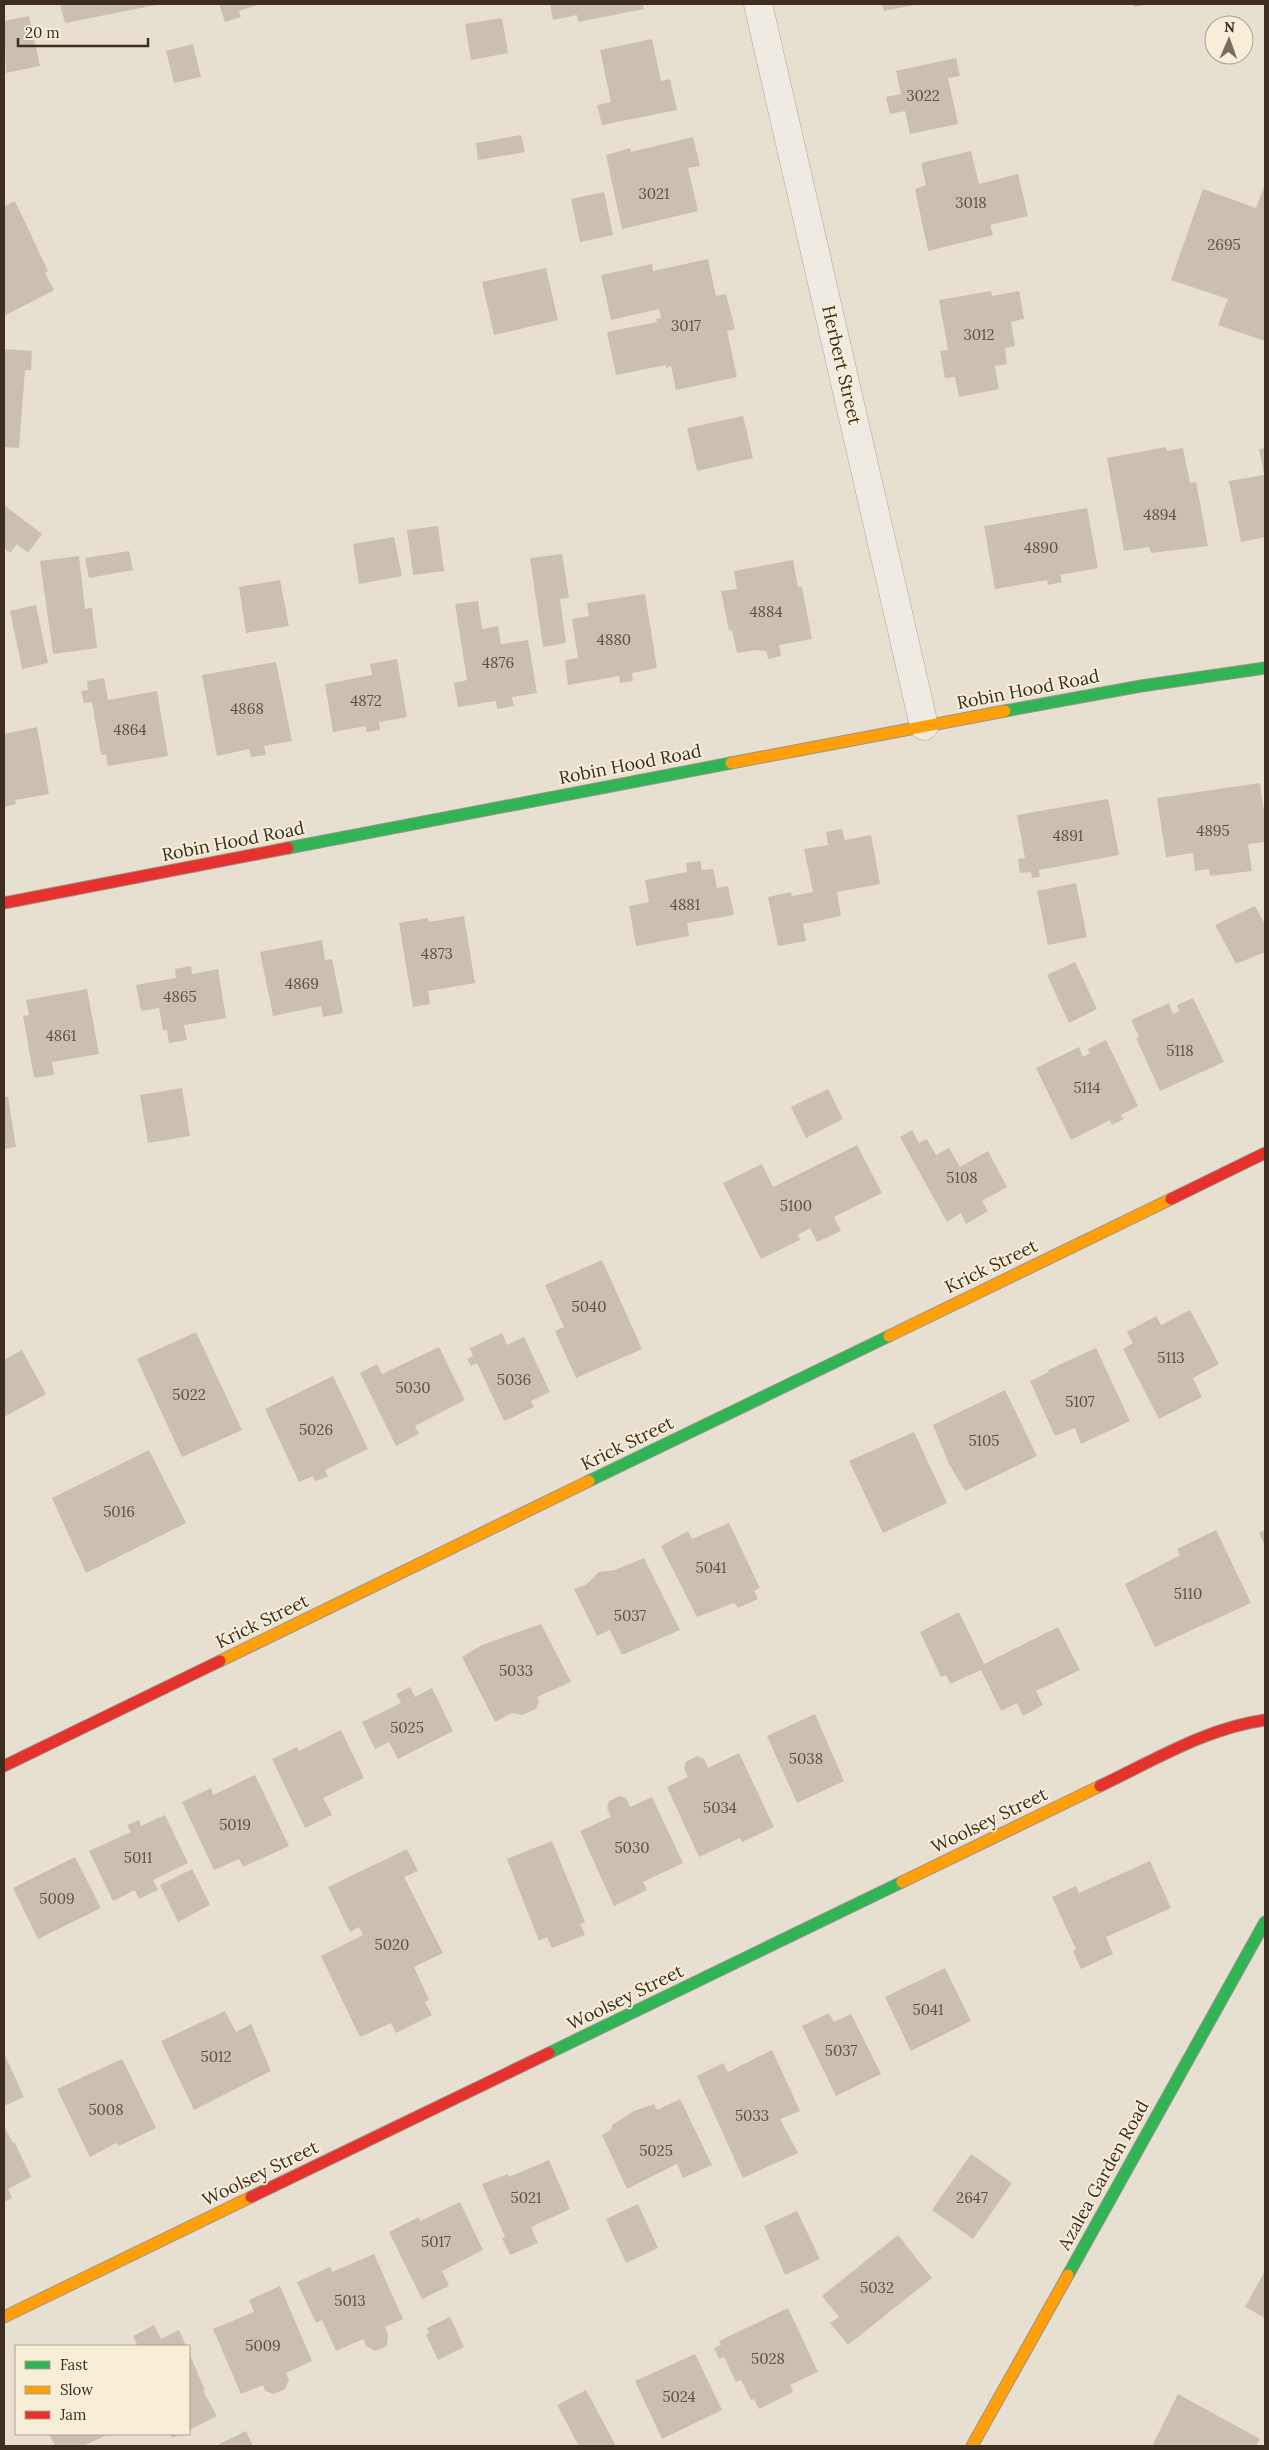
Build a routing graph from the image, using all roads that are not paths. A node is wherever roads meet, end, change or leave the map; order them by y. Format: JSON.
{"nodes":[{"id":1,"x":758,"y":4,"type":"edge"},
{"id":2,"x":1265,"y":668,"type":"edge"},
{"id":3,"x":924,"y":726,"type":"junction"},
{"id":4,"x":4,"y":903,"type":"edge"},
{"id":5,"x":1265,"y":1153,"type":"edge"},
{"id":6,"x":1265,"y":1720,"type":"edge"},
{"id":7,"x":4,"y":1766,"type":"edge"},
{"id":8,"x":1265,"y":1922,"type":"edge"},
{"id":9,"x":4,"y":2317,"type":"edge"},
{"id":10,"x":972,"y":2446,"type":"edge"}],
"edges":[{"from":1,"to":3,"type":"street","name":"Herbert Street"},
{"from":2,"to":3,"type":"street","name":"Robin Hood Road"},
{"from":3,"to":4,"type":"street","name":"Robin Hood Road"},
{"from":5,"to":7,"type":"street","name":"Krick Street"},
{"from":6,"to":9,"type":"street","name":"Woolsey Street"},
{"from":8,"to":10,"type":"street","name":"Azalea Garden Road"}]}
